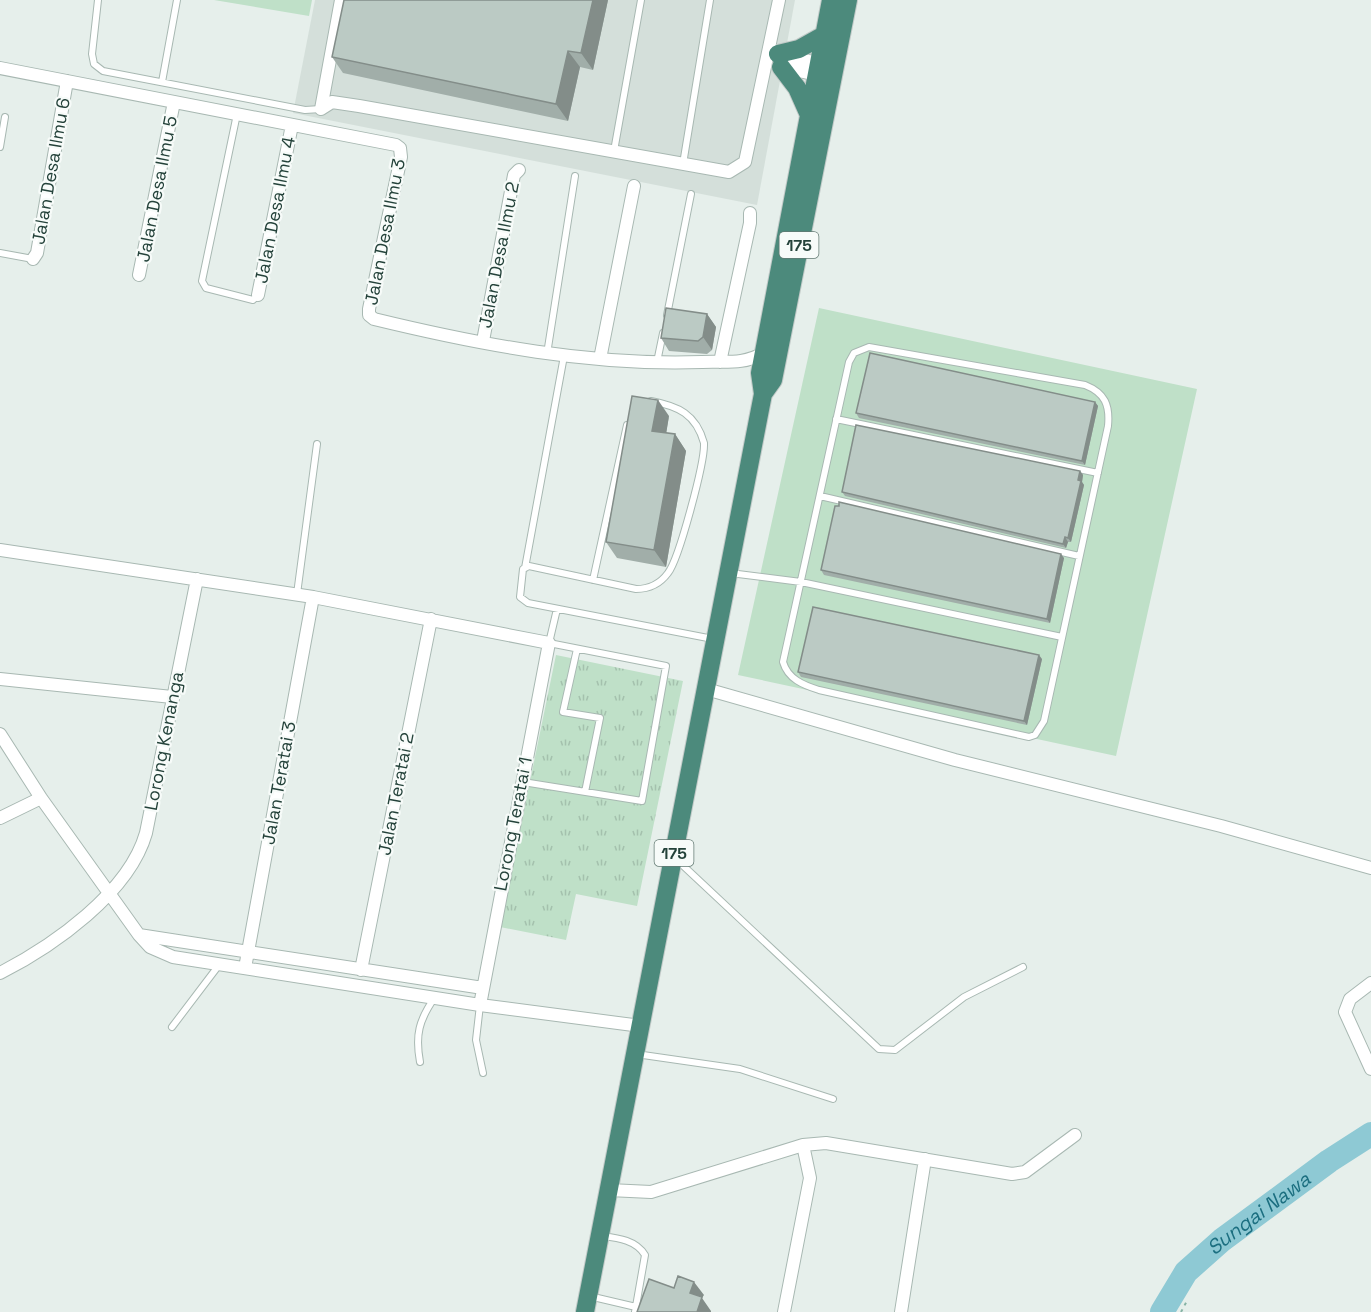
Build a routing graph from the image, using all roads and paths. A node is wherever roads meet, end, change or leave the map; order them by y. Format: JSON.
{"nodes":[{"id":1,"x":98,"y":0,"type":"edge"},
{"id":2,"x":177,"y":0,"type":"edge"},
{"id":3,"x":340,"y":0,"type":"edge"},
{"id":4,"x":641,"y":0,"type":"edge"},
{"id":5,"x":710,"y":0,"type":"edge"},
{"id":6,"x":778,"y":0,"type":"edge"},
{"id":7,"x":831,"y":0,"type":"edge"},
{"id":8,"x":848,"y":0,"type":"edge"},
{"id":9,"x":825,"y":35,"type":"junction"},
{"id":10,"x":776,"y":54,"type":"junction"},
{"id":11,"x":824,"y":66,"type":"junction"},
{"id":12,"x":0,"y":68,"type":"edge"},
{"id":13,"x":67,"y":81,"type":"junction"},
{"id":14,"x":162,"y":82,"type":"junction"},
{"id":15,"x":761,"y":82,"type":"junction"},
{"id":16,"x":174,"y":102,"type":"junction"},
{"id":17,"x":321,"y":109,"type":"junction"},
{"id":18,"x":237,"y":114,"type":"junction"},
{"id":19,"x":808,"y":115,"type":"junction"},
{"id":20,"x":5,"y":117,"type":"dead end"},
{"id":21,"x":292,"y":125,"type":"junction"},
{"id":22,"x":0,"y":147,"type":"edge"},
{"id":23,"x":614,"y":152,"type":"junction"},
{"id":24,"x":683,"y":164,"type":"junction"},
{"id":25,"x":519,"y":170,"type":"dead end"},
{"id":26,"x":575,"y":177,"type":"dead end"},
{"id":27,"x":634,"y":186,"type":"dead end"},
{"id":28,"x":691,"y":194,"type":"dead end"},
{"id":29,"x":750,"y":213,"type":"dead end"},
{"id":30,"x":0,"y":253,"type":"edge"},
{"id":31,"x":33,"y":259,"type":"joint"},
{"id":32,"x":139,"y":275,"type":"dead end"},
{"id":33,"x":258,"y":295,"type":"joint"},
{"id":34,"x":666,"y":319,"type":"edge"},
{"id":35,"x":664,"y":330,"type":"edge"},
{"id":36,"x":483,"y":341,"type":"junction"},
{"id":37,"x":547,"y":354,"type":"junction"},
{"id":38,"x":564,"y":355,"type":"junction"},
{"id":39,"x":600,"y":359,"type":"junction"},
{"id":40,"x":720,"y":362,"type":"junction"},
{"id":41,"x":657,"y":364,"type":"junction"},
{"id":42,"x":753,"y":367,"type":"junction"},
{"id":43,"x":763,"y":394,"type":"junction"},
{"id":44,"x":643,"y":399,"type":"edge"},
{"id":45,"x":628,"y":417,"type":"edge"},
{"id":46,"x":836,"y":419,"type":"junction"},
{"id":47,"x":317,"y":444,"type":"dead end"},
{"id":48,"x":1098,"y":473,"type":"junction"},
{"id":49,"x":820,"y":496,"type":"junction"},
{"id":50,"x":0,"y":550,"type":"edge"},
{"id":51,"x":1079,"y":556,"type":"junction"},
{"id":52,"x":525,"y":568,"type":"junction"},
{"id":53,"x":728,"y":573,"type":"junction"},
{"id":54,"x":197,"y":579,"type":"junction"},
{"id":55,"x":593,"y":579,"type":"junction"},
{"id":56,"x":801,"y":582,"type":"junction"},
{"id":57,"x":297,"y":594,"type":"junction"},
{"id":58,"x":313,"y":597,"type":"junction"},
{"id":59,"x":558,"y":609,"type":"junction"},
{"id":60,"x":431,"y":619,"type":"junction"},
{"id":61,"x":1062,"y":637,"type":"junction"},
{"id":62,"x":716,"y":639,"type":"junction"},
{"id":63,"x":549,"y":643,"type":"junction"},
{"id":64,"x":577,"y":649,"type":"junction"},
{"id":65,"x":0,"y":679,"type":"edge"},
{"id":66,"x":706,"y":689,"type":"junction"},
{"id":67,"x":172,"y":697,"type":"junction"},
{"id":68,"x":0,"y":734,"type":"edge"},
{"id":69,"x":521,"y":782,"type":"junction"},
{"id":70,"x":585,"y":792,"type":"junction"},
{"id":71,"x":41,"y":798,"type":"junction"},
{"id":72,"x":0,"y":818,"type":"edge"},
{"id":73,"x":674,"y":857,"type":"junction"},
{"id":74,"x":1371,"y":868,"type":"edge"},
{"id":75,"x":109,"y":892,"type":"junction"},
{"id":76,"x":139,"y":935,"type":"junction"},
{"id":77,"x":248,"y":950,"type":"junction"},
{"id":78,"x":219,"y":964,"type":"junction"},
{"id":79,"x":244,"y":968,"type":"junction"},
{"id":80,"x":1023,"y":968,"type":"dead end"},
{"id":81,"x":361,"y":969,"type":"junction"},
{"id":82,"x":0,"y":973,"type":"edge"},
{"id":83,"x":1371,"y":984,"type":"edge"},
{"id":84,"x":483,"y":988,"type":"junction"},
{"id":85,"x":435,"y":997,"type":"junction"},
{"id":86,"x":480,"y":1005,"type":"junction"},
{"id":87,"x":641,"y":1026,"type":"junction"},
{"id":88,"x":172,"y":1027,"type":"dead end"},
{"id":89,"x":635,"y":1053,"type":"junction"},
{"id":90,"x":420,"y":1062,"type":"dead end"},
{"id":91,"x":1371,"y":1069,"type":"edge"},
{"id":92,"x":483,"y":1073,"type":"dead end"},
{"id":93,"x":833,"y":1099,"type":"dead end"},
{"id":94,"x":1075,"y":1135,"type":"dead end"},
{"id":95,"x":803,"y":1145,"type":"junction"},
{"id":96,"x":925,"y":1159,"type":"junction"},
{"id":97,"x":609,"y":1190,"type":"junction"},
{"id":98,"x":600,"y":1236,"type":"junction"},
{"id":99,"x":1188,"y":1299,"type":"dead end"},
{"id":100,"x":587,"y":1304,"type":"edge"},
{"id":101,"x":635,"y":1310,"type":"edge"},
{"id":102,"x":784,"y":1312,"type":"edge"},
{"id":103,"x":901,"y":1312,"type":"edge"},
{"id":104,"x":1181,"y":1312,"type":"edge"}],
"edges":[{"from":1,"to":14,"type":"lane"},
{"from":2,"to":14,"type":"lane"},
{"from":3,"to":17,"type":"street"},
{"from":4,"to":23,"type":"lane"},
{"from":5,"to":24,"type":"lane"},
{"from":6,"to":10,"type":"street"},
{"from":7,"to":9,"type":"highway","number":"175"},
{"from":8,"to":11,"type":"highway","number":"175"},
{"from":9,"to":10,"type":"highway"},
{"from":9,"to":11,"type":"highway","number":"175"},
{"from":10,"to":11,"type":"street"},
{"from":10,"to":15,"type":"street"},
{"from":10,"to":15,"type":"street"},
{"from":10,"to":19,"type":"highway"},
{"from":11,"to":19,"type":"highway","number":"175"},
{"from":11,"to":43,"type":"highway","number":"175"},
{"from":12,"to":13,"type":"street"},
{"from":13,"to":16,"type":"street"},
{"from":13,"to":31,"type":"street","name":"Jalan Desa Ilmu 6"},
{"from":14,"to":17,"type":"lane"},
{"from":15,"to":24,"type":"street"},
{"from":16,"to":18,"type":"street"},
{"from":16,"to":32,"type":"street","name":"Jalan Desa Ilmu 5"},
{"from":17,"to":23,"type":"street"},
{"from":18,"to":21,"type":"street"},
{"from":18,"to":33,"type":"lane"},
{"from":19,"to":42,"type":"highway","number":"175"},
{"from":20,"to":22,"type":"lane"},
{"from":21,"to":33,"type":"street","name":"Jalan Desa Ilmu 4"},
{"from":21,"to":36,"type":"street","name":"Jalan Desa Ilmu 3"},
{"from":23,"to":24,"type":"street"},
{"from":25,"to":36,"type":"street","name":"Jalan Desa Ilmu 2"},
{"from":26,"to":37,"type":"lane"},
{"from":27,"to":39,"type":"street"},
{"from":28,"to":34,"type":"lane"},
{"from":29,"to":40,"type":"street"},
{"from":30,"to":31,"type":"lane"},
{"from":35,"to":41,"type":"lane"},
{"from":36,"to":37,"type":"street"},
{"from":37,"to":38,"type":"street"},
{"from":38,"to":39,"type":"street"},
{"from":38,"to":52,"type":"lane"},
{"from":39,"to":41,"type":"street"},
{"from":40,"to":41,"type":"street"},
{"from":40,"to":42,"type":"street"},
{"from":42,"to":43,"type":"highway","number":"175"},
{"from":43,"to":53,"type":"highway","number":"175"},
{"from":44,"to":55,"type":"lane"},
{"from":45,"to":55,"type":"lane"},
{"from":46,"to":48,"type":"lane"},
{"from":46,"to":48,"type":"lane"},
{"from":46,"to":49,"type":"lane"},
{"from":47,"to":57,"type":"lane"},
{"from":48,"to":51,"type":"lane"},
{"from":49,"to":51,"type":"lane"},
{"from":49,"to":56,"type":"lane"},
{"from":50,"to":54,"type":"street"},
{"from":51,"to":61,"type":"lane"},
{"from":52,"to":55,"type":"lane"},
{"from":52,"to":59,"type":"lane"},
{"from":53,"to":56,"type":"lane"},
{"from":53,"to":62,"type":"highway","number":"175"},
{"from":54,"to":57,"type":"street"},
{"from":54,"to":67,"type":"street","name":"Lorong Kenanga"},
{"from":56,"to":61,"type":"lane"},
{"from":56,"to":61,"type":"lane"},
{"from":57,"to":58,"type":"street"},
{"from":58,"to":60,"type":"street"},
{"from":58,"to":77,"type":"street","name":"Jalan Teratai 3"},
{"from":59,"to":62,"type":"lane"},
{"from":59,"to":63,"type":"lane"},
{"from":60,"to":63,"type":"street"},
{"from":60,"to":81,"type":"street","name":"Jalan Teratai 2"},
{"from":62,"to":66,"type":"highway","number":"175"},
{"from":63,"to":64,"type":"lane"},
{"from":63,"to":69,"type":"street","name":"Lorong Teratai 1"},
{"from":64,"to":70,"type":"lane"},
{"from":64,"to":70,"type":"lane"},
{"from":65,"to":67,"type":"street"},
{"from":66,"to":73,"type":"highway","number":"175"},
{"from":66,"to":74,"type":"street"},
{"from":67,"to":75,"type":"street","name":"Lorong Kenanga"},
{"from":68,"to":71,"type":"street"},
{"from":69,"to":70,"type":"lane"},
{"from":69,"to":84,"type":"street","name":"Lorong Teratai 1"},
{"from":71,"to":72,"type":"street"},
{"from":71,"to":75,"type":"street"},
{"from":73,"to":80,"type":"lane"},
{"from":73,"to":87,"type":"highway","number":"175"},
{"from":75,"to":76,"type":"street"},
{"from":75,"to":82,"type":"street","name":"Lorong Kenanga"},
{"from":76,"to":77,"type":"street"},
{"from":76,"to":78,"type":"street"},
{"from":77,"to":79,"type":"street","name":"Jalan Teratai 3"},
{"from":77,"to":81,"type":"street"},
{"from":78,"to":79,"type":"street"},
{"from":78,"to":88,"type":"lane"},
{"from":79,"to":85,"type":"street"},
{"from":81,"to":84,"type":"street"},
{"from":83,"to":91,"type":"street"},
{"from":84,"to":86,"type":"street","name":"Lorong Teratai 1"},
{"from":85,"to":86,"type":"street"},
{"from":85,"to":90,"type":"lane"},
{"from":86,"to":87,"type":"street"},
{"from":86,"to":92,"type":"lane"},
{"from":87,"to":89,"type":"highway","number":"175"},
{"from":89,"to":93,"type":"lane"},
{"from":89,"to":97,"type":"highway","number":"175"},
{"from":94,"to":96,"type":"street"},
{"from":95,"to":96,"type":"street"},
{"from":95,"to":97,"type":"street"},
{"from":95,"to":102,"type":"street"},
{"from":96,"to":103,"type":"street"},
{"from":97,"to":98,"type":"highway","number":"175"},
{"from":98,"to":100,"type":"highway","number":"175"},
{"from":98,"to":101,"type":"lane"},
{"from":99,"to":104,"type":"path"},
{"from":100,"to":101,"type":"lane"}]}
